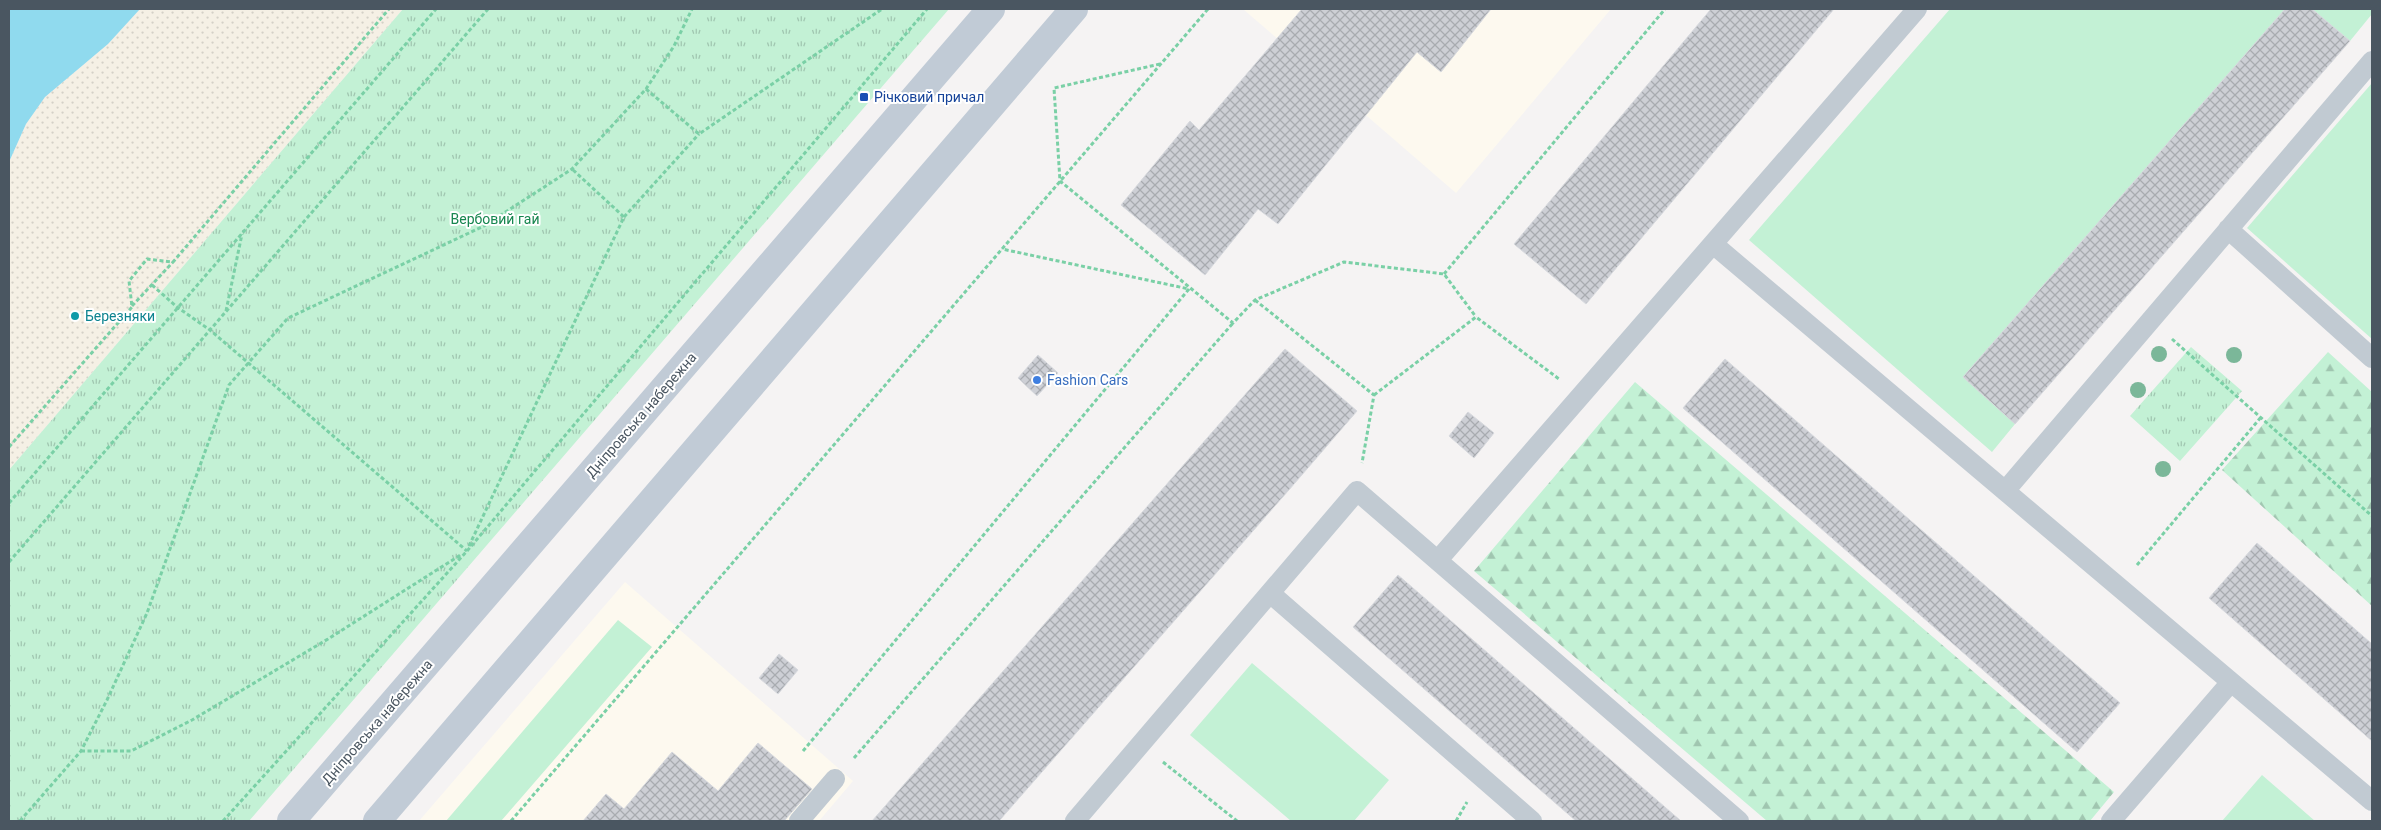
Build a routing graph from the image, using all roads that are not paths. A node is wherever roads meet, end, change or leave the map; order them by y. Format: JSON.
{"nodes":[{"id":1,"x":991,"y":9,"type":"edge"},
{"id":2,"x":1074,"y":9,"type":"edge"},
{"id":3,"x":1917,"y":9,"type":"edge"},
{"id":4,"x":2372,"y":61,"type":"edge"},
{"id":5,"x":2228,"y":229,"type":"junction"},
{"id":6,"x":1713,"y":244,"type":"junction"},
{"id":7,"x":2372,"y":358,"type":"edge"},
{"id":8,"x":2005,"y":491,"type":"junction"},
{"id":9,"x":1438,"y":560,"type":"junction"},
{"id":10,"x":1270,"y":593,"type":"junction"},
{"id":11,"x":2231,"y":682,"type":"junction"},
{"id":12,"x":835,"y":779,"type":"road end"},
{"id":13,"x":2372,"y":801,"type":"edge"},
{"id":14,"x":291,"y":821,"type":"edge"},
{"id":15,"x":377,"y":821,"type":"edge"},
{"id":16,"x":799,"y":821,"type":"edge"},
{"id":17,"x":1075,"y":821,"type":"edge"},
{"id":18,"x":1532,"y":821,"type":"edge"},
{"id":19,"x":1739,"y":821,"type":"edge"},
{"id":20,"x":2110,"y":821,"type":"edge"}],
"edges":[{"from":1,"to":14,"type":"main road","name":"Дніпровська набережна"},
{"from":2,"to":15,"type":"main road"},
{"from":3,"to":6,"type":"lane"},
{"from":4,"to":5,"type":"lane"},
{"from":5,"to":7,"type":"lane"},
{"from":5,"to":8,"type":"lane"},
{"from":6,"to":8,"type":"lane"},
{"from":6,"to":9,"type":"lane"},
{"from":8,"to":11,"type":"lane"},
{"from":9,"to":10,"type":"lane"},
{"from":9,"to":19,"type":"lane"},
{"from":10,"to":17,"type":"lane"},
{"from":10,"to":18,"type":"lane"},
{"from":11,"to":13,"type":"lane"},
{"from":11,"to":20,"type":"lane"},
{"from":12,"to":16,"type":"lane"}]}
